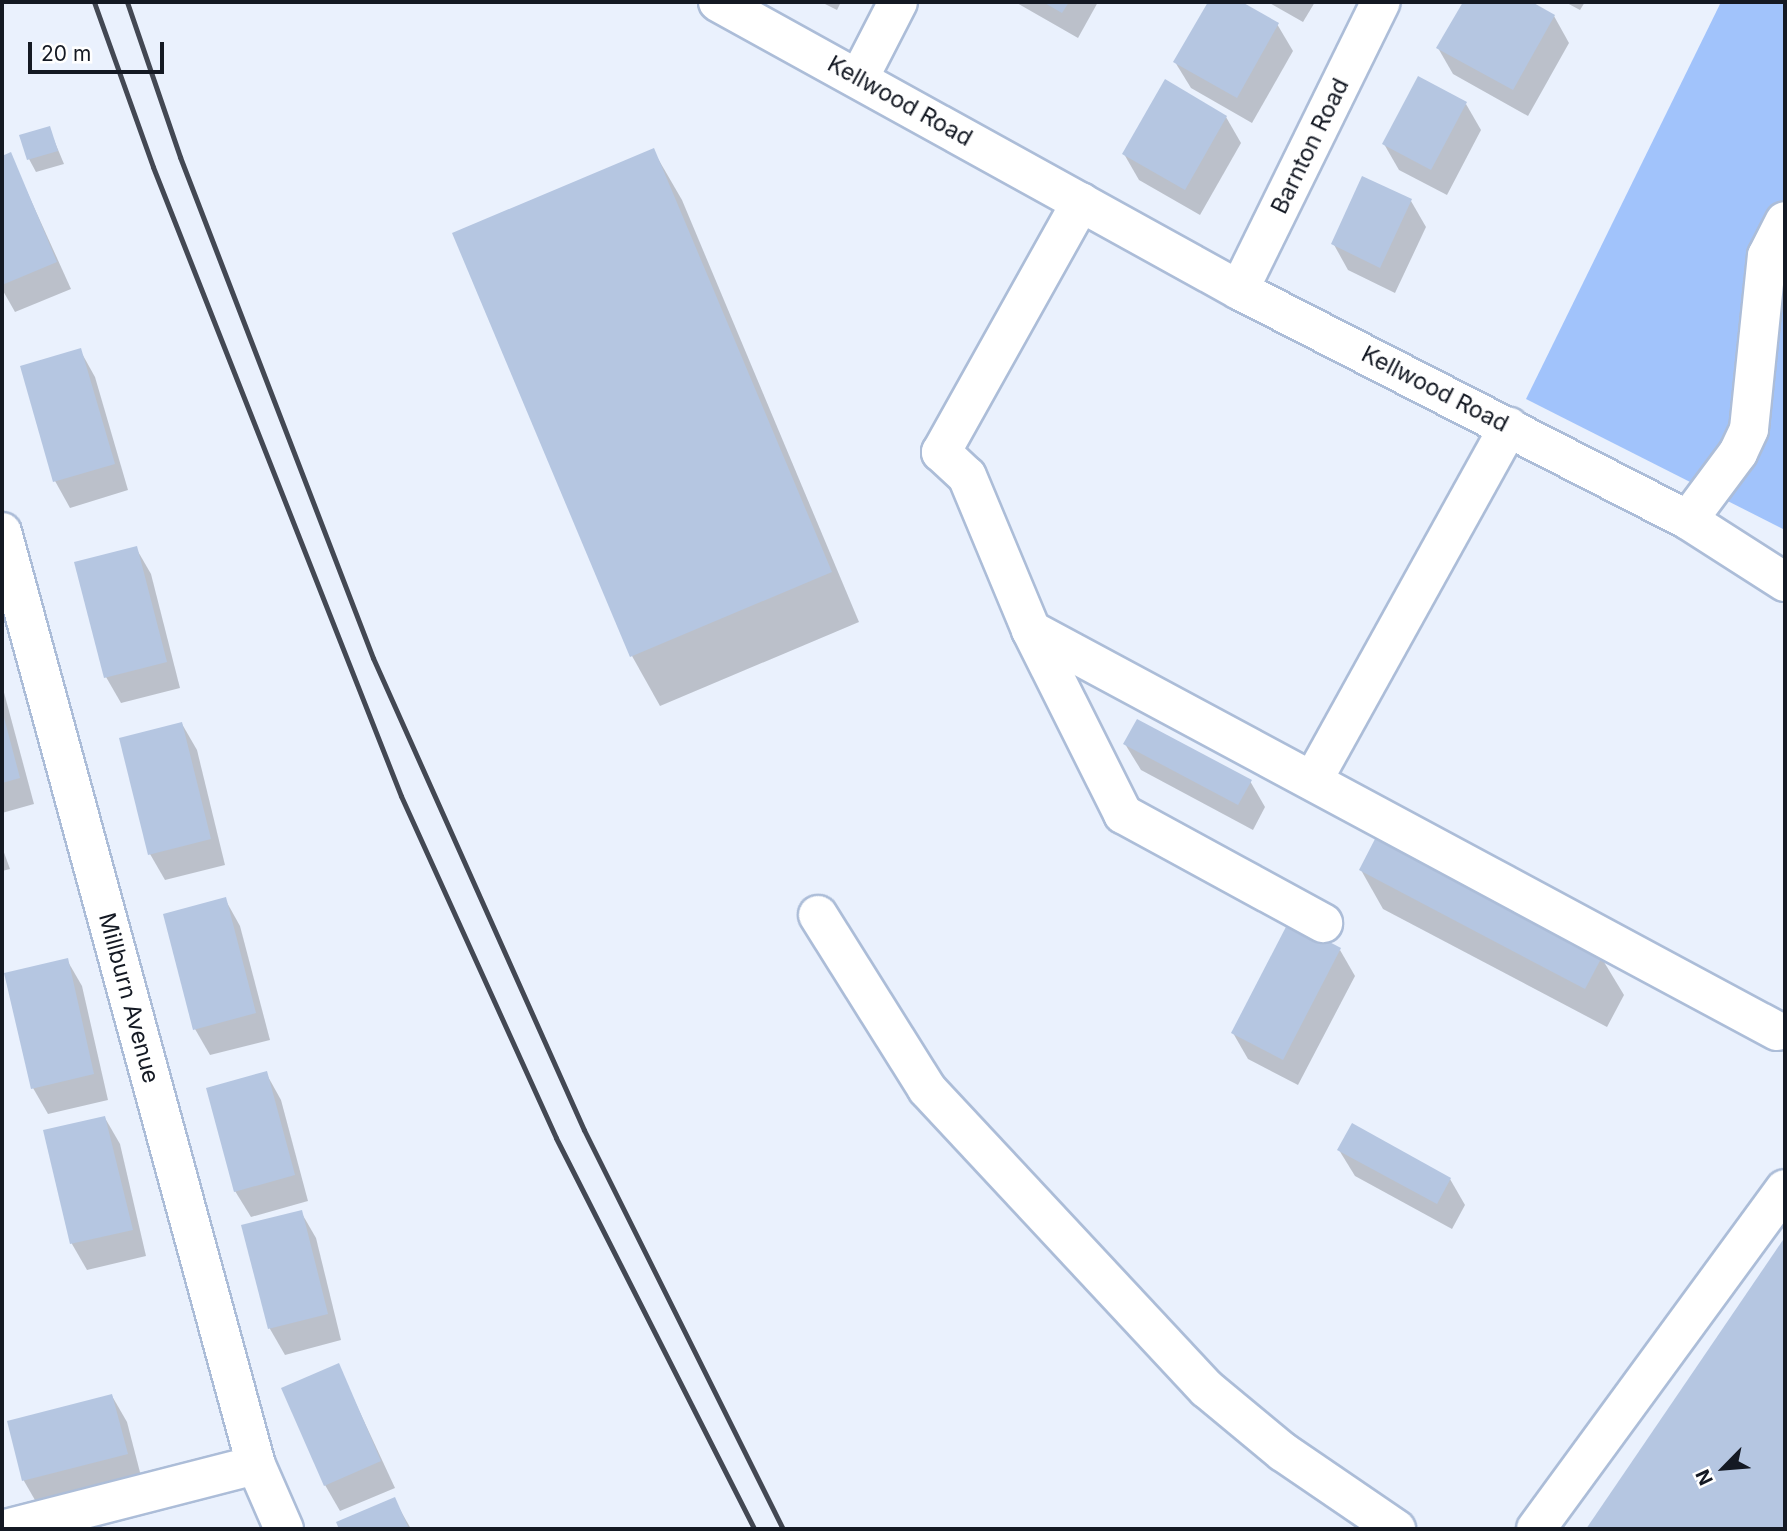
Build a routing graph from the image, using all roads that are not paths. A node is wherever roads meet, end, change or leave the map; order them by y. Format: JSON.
{"nodes":[{"id":1,"x":718,"y":2,"type":"edge"},
{"id":2,"x":898,"y":2,"type":"edge"},
{"id":3,"x":1381,"y":2,"type":"edge"},
{"id":4,"x":859,"y":78,"type":"junction"},
{"id":5,"x":1081,"y":202,"type":"junction"},
{"id":6,"x":1785,"y":221,"type":"edge"},
{"id":7,"x":1239,"y":290,"type":"junction"},
{"id":8,"x":1509,"y":427,"type":"junction"},
{"id":9,"x":1688,"y":520,"type":"junction"},
{"id":10,"x":2,"y":532,"type":"edge"},
{"id":11,"x":1785,"y":582,"type":"edge"},
{"id":12,"x":1031,"y":630,"type":"junction"},
{"id":13,"x":1313,"y":780,"type":"junction"},
{"id":14,"x":818,"y":915,"type":"dead end"},
{"id":15,"x":1323,"y":923,"type":"dead end"},
{"id":16,"x":1777,"y":1031,"type":"dead end"},
{"id":17,"x":1785,"y":1189,"type":"edge"},
{"id":18,"x":256,"y":1465,"type":"junction"},
{"id":19,"x":6,"y":1529,"type":"edge"},
{"id":20,"x":284,"y":1529,"type":"edge"},
{"id":21,"x":1396,"y":1529,"type":"edge"},
{"id":22,"x":1536,"y":1529,"type":"edge"}],
"edges":[{"from":1,"to":4,"type":"street","name":"Kellwood Road"},
{"from":2,"to":4,"type":"street"},
{"from":3,"to":7,"type":"street","name":"Barnton Road"},
{"from":4,"to":5,"type":"street","name":"Kellwood Road"},
{"from":5,"to":7,"type":"street","name":"Kellwood Road"},
{"from":5,"to":12,"type":"street"},
{"from":6,"to":9,"type":"street"},
{"from":7,"to":8,"type":"street","name":"Kellwood Road"},
{"from":8,"to":9,"type":"street","name":"Kellwood Road"},
{"from":8,"to":13,"type":"street"},
{"from":9,"to":11,"type":"street","name":"Kellwood Road"},
{"from":10,"to":18,"type":"street","name":"Millburn Avenue"},
{"from":12,"to":13,"type":"street"},
{"from":12,"to":15,"type":"street"},
{"from":13,"to":16,"type":"street"},
{"from":14,"to":21,"type":"street"},
{"from":17,"to":22,"type":"street"},
{"from":18,"to":19,"type":"street"},
{"from":18,"to":20,"type":"street","name":"Millburn Avenue"}]}
